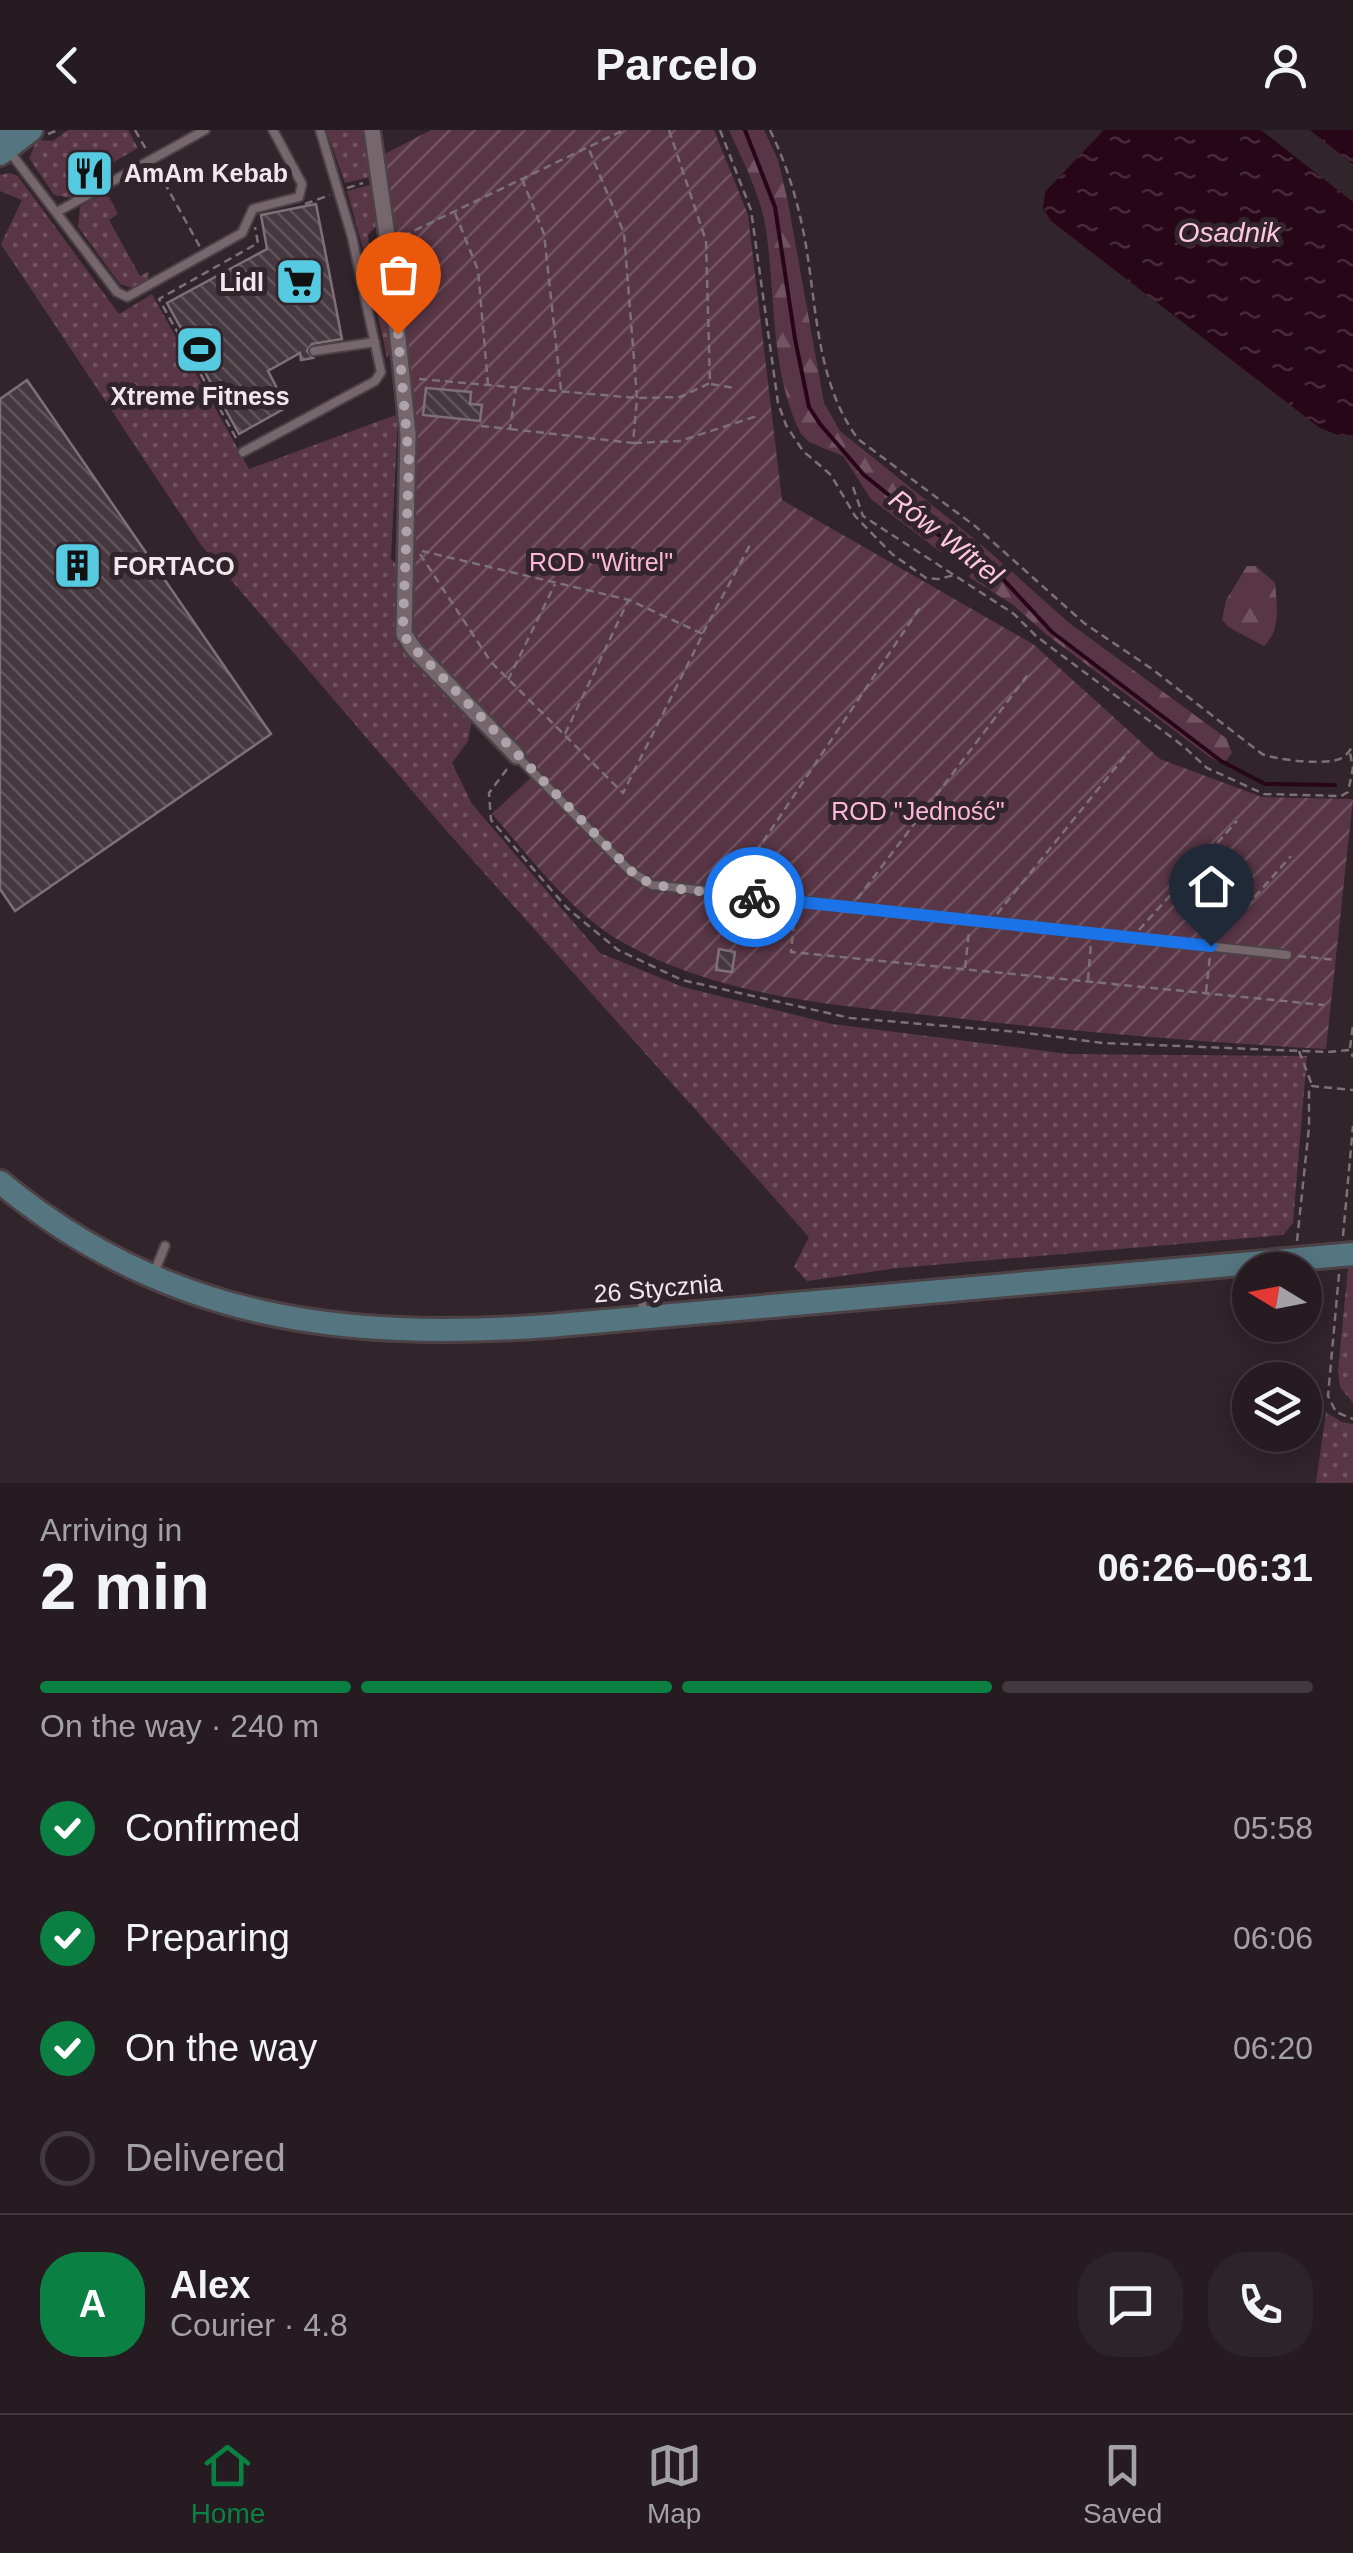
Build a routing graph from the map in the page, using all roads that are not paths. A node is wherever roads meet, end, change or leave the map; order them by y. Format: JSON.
{"nodes":[{"id":1,"x":205,"y":130,"type":"edge"},
{"id":2,"x":273,"y":130,"type":"edge"},
{"id":3,"x":320,"y":130,"type":"edge"},
{"id":4,"x":372,"y":130,"type":"edge"},
{"id":5,"x":38,"y":132,"type":"edge"},
{"id":6,"x":2,"y":141,"type":"edge"},
{"id":7,"x":57,"y":212,"type":"junction"},
{"id":8,"x":374,"y":342,"type":"junction"},
{"id":9,"x":314,"y":351,"type":"dead end"},
{"id":10,"x":243,"y":452,"type":"dead end"},
{"id":11,"x":518,"y":756,"type":"joint"},
{"id":12,"x":1287,"y":955,"type":"road end"},
{"id":13,"x":0,"y":1182,"type":"edge"},
{"id":14,"x":165,"y":1246,"type":"dead end"},
{"id":15,"x":1347,"y":1255,"type":"edge"},
{"id":16,"x":152,"y":1277,"type":"junction"},
{"id":17,"x":640,"y":1283,"type":"dead end"},
{"id":18,"x":644,"y":1317,"type":"junction"}],
"edges":[{"from":1,"to":7,"type":"lane"},
{"from":2,"to":7,"type":"lane"},
{"from":3,"to":8,"type":"lane"},
{"from":4,"to":11,"type":"street"},
{"from":5,"to":6,"type":"street"},
{"from":6,"to":7,"type":"lane"},
{"from":8,"to":9,"type":"lane"},
{"from":8,"to":10,"type":"lane"},
{"from":11,"to":12,"type":"lane"},
{"from":13,"to":16,"type":"street","name":"26 Stycznia"},
{"from":14,"to":16,"type":"lane"},
{"from":15,"to":18,"type":"street","name":"26 Stycznia"},
{"from":16,"to":18,"type":"street","name":"26 Stycznia"},
{"from":17,"to":18,"type":"lane"}]}
